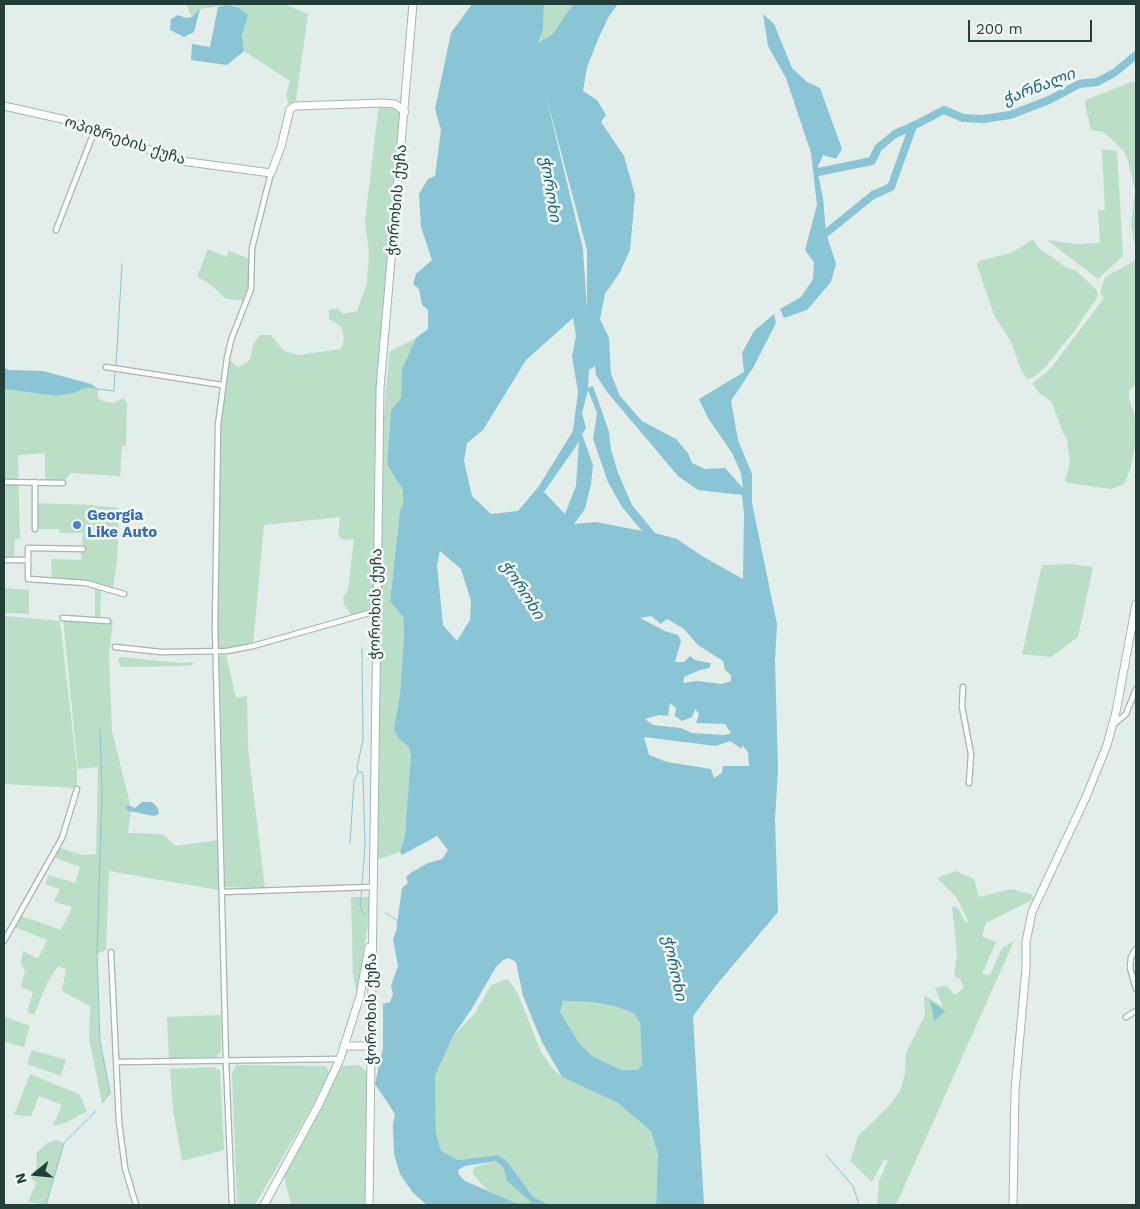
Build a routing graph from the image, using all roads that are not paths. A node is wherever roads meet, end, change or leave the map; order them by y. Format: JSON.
{"nodes":[{"id":1,"x":414,"y":4,"type":"edge"},
{"id":2,"x":4,"y":106,"type":"edge"},
{"id":3,"x":405,"y":112,"type":"junction"},
{"id":4,"x":94,"y":132,"type":"junction"},
{"id":5,"x":271,"y":173,"type":"junction"},
{"id":6,"x":56,"y":230,"type":"dead end"},
{"id":7,"x":106,"y":367,"type":"dead end"},
{"id":8,"x":222,"y":385,"type":"junction"},
{"id":9,"x":4,"y":482,"type":"edge"},
{"id":10,"x":35,"y":482,"type":"junction"},
{"id":11,"x":63,"y":483,"type":"dead end"},
{"id":12,"x":35,"y":529,"type":"dead end"},
{"id":13,"x":83,"y":548,"type":"dead end"},
{"id":14,"x":4,"y":560,"type":"edge"},
{"id":15,"x":28,"y":560,"type":"junction"},
{"id":16,"x":124,"y":594,"type":"dead end"},
{"id":17,"x":1136,"y":604,"type":"edge"},
{"id":18,"x":376,"y":611,"type":"junction"},
{"id":19,"x":62,"y":618,"type":"dead end"},
{"id":20,"x":108,"y":620,"type":"dead end"},
{"id":21,"x":115,"y":647,"type":"dead end"},
{"id":22,"x":216,"y":651,"type":"junction"},
{"id":23,"x":963,"y":687,"type":"dead end"},
{"id":24,"x":1136,"y":689,"type":"edge"},
{"id":25,"x":1113,"y":725,"type":"junction"},
{"id":26,"x":969,"y":783,"type":"dead end"},
{"id":27,"x":77,"y":789,"type":"dead end"},
{"id":28,"x":373,"y":887,"type":"junction"},
{"id":29,"x":222,"y":892,"type":"junction"},
{"id":30,"x":373,"y":915,"type":"junction"},
{"id":31,"x":4,"y":941,"type":"edge"},
{"id":32,"x":1136,"y":948,"type":"edge"},
{"id":33,"x":110,"y":952,"type":"dead end"},
{"id":34,"x":1136,"y":989,"type":"edge"},
{"id":35,"x":1136,"y":1010,"type":"edge"},
{"id":36,"x":1126,"y":1017,"type":"dead end"},
{"id":37,"x":345,"y":1046,"type":"junction"},
{"id":38,"x":372,"y":1046,"type":"junction"},
{"id":39,"x":340,"y":1059,"type":"junction"},
{"id":40,"x":117,"y":1062,"type":"junction"},
{"id":41,"x":226,"y":1062,"type":"junction"},
{"id":42,"x":136,"y":1205,"type":"edge"},
{"id":43,"x":232,"y":1205,"type":"edge"},
{"id":44,"x":264,"y":1205,"type":"edge"},
{"id":45,"x":369,"y":1205,"type":"edge"},
{"id":46,"x":1013,"y":1205,"type":"edge"}],
"edges":[{"from":1,"to":3,"type":"street","name":"ჭოროხის ქუჩა"},
{"from":2,"to":4,"type":"street","name":"ოპიზრების ქუჩა"},
{"from":3,"to":5,"type":"street"},
{"from":3,"to":18,"type":"street","name":"ჭოროხის ქუჩა"},
{"from":4,"to":5,"type":"street","name":"ოპიზრების ქუჩა"},
{"from":4,"to":6,"type":"street"},
{"from":5,"to":8,"type":"street"},
{"from":7,"to":8,"type":"street"},
{"from":8,"to":22,"type":"street"},
{"from":9,"to":10,"type":"street"},
{"from":10,"to":11,"type":"street"},
{"from":10,"to":12,"type":"street"},
{"from":13,"to":15,"type":"street"},
{"from":14,"to":15,"type":"street"},
{"from":15,"to":16,"type":"street"},
{"from":17,"to":25,"type":"street"},
{"from":18,"to":22,"type":"street"},
{"from":18,"to":28,"type":"street","name":"ჭოროხის ქუჩა"},
{"from":19,"to":20,"type":"street"},
{"from":21,"to":22,"type":"street"},
{"from":22,"to":29,"type":"street"},
{"from":23,"to":26,"type":"street"},
{"from":24,"to":25,"type":"street"},
{"from":25,"to":46,"type":"street"},
{"from":27,"to":31,"type":"street"},
{"from":28,"to":29,"type":"street"},
{"from":28,"to":30,"type":"street","name":"ჭოროხის ქუჩა"},
{"from":29,"to":41,"type":"street"},
{"from":30,"to":37,"type":"street"},
{"from":30,"to":38,"type":"street","name":"ჭოროხის ქუჩა"},
{"from":32,"to":34,"type":"street"},
{"from":33,"to":40,"type":"street"},
{"from":35,"to":36,"type":"street"},
{"from":37,"to":38,"type":"street"},
{"from":37,"to":39,"type":"street"},
{"from":38,"to":45,"type":"street","name":"ჭოროხის ქუჩა"},
{"from":39,"to":41,"type":"street"},
{"from":39,"to":44,"type":"street"},
{"from":40,"to":41,"type":"street"},
{"from":40,"to":42,"type":"street"},
{"from":41,"to":43,"type":"street"}]}
